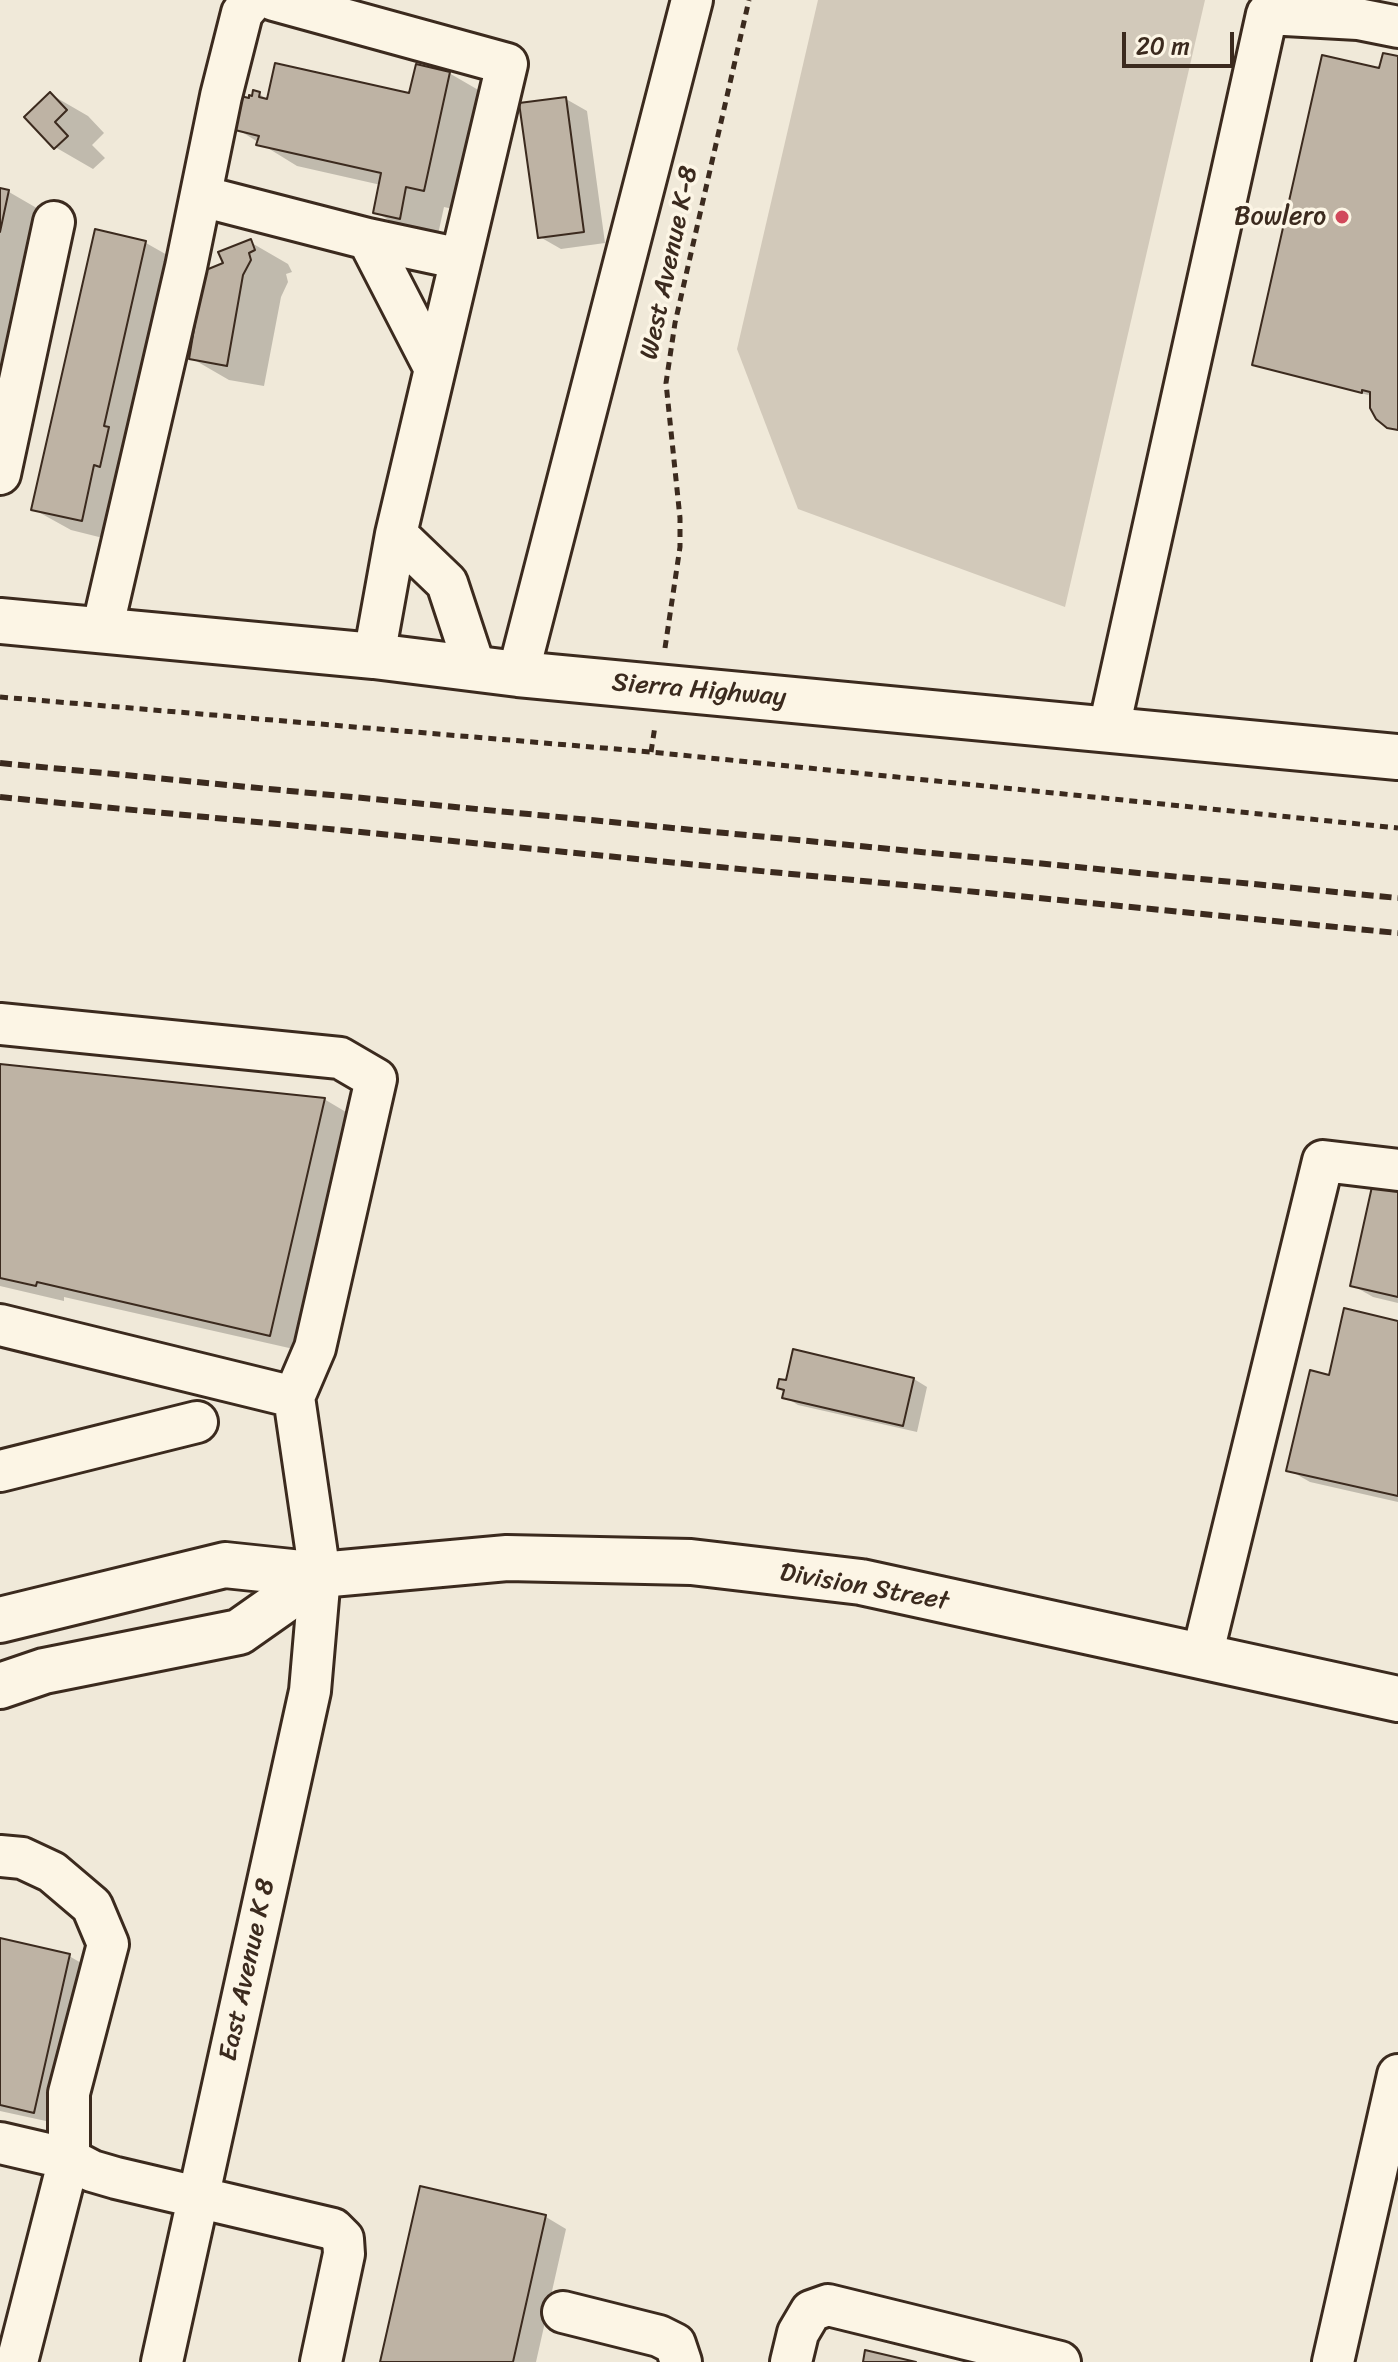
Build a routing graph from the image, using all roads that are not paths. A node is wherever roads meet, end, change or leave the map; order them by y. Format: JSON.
{"nodes":[{"id":1,"x":253,"y":0,"type":"edge"},
{"id":2,"x":274,"y":0,"type":"edge"},
{"id":3,"x":692,"y":0,"type":"edge"},
{"id":4,"x":1398,"y":27,"type":"edge"},
{"id":5,"x":201,"y":196,"type":"junction"},
{"id":6,"x":54,"y":222,"type":"dead end"},
{"id":7,"x":368,"y":239,"type":"junction"},
{"id":8,"x":461,"y":259,"type":"junction"},
{"id":9,"x":435,"y":369,"type":"junction"},
{"id":10,"x":0,"y":474,"type":"edge"},
{"id":11,"x":396,"y":534,"type":"junction"},
{"id":12,"x":0,"y":621,"type":"edge"},
{"id":13,"x":102,"y":630,"type":"junction"},
{"id":14,"x":374,"y":656,"type":"junction"},
{"id":15,"x":475,"y":668,"type":"junction"},
{"id":16,"x":518,"y":674,"type":"junction"},
{"id":17,"x":1109,"y":728,"type":"junction"},
{"id":18,"x":1398,"y":757,"type":"edge"},
{"id":19,"x":0,"y":1024,"type":"edge"},
{"id":20,"x":1398,"y":1170,"type":"edge"},
{"id":21,"x":0,"y":1325,"type":"edge"},
{"id":22,"x":294,"y":1397,"type":"junction"},
{"id":23,"x":197,"y":1422,"type":"dead end"},
{"id":24,"x":0,"y":1471,"type":"edge"},
{"id":25,"x":320,"y":1575,"type":"junction"},
{"id":26,"x":0,"y":1620,"type":"edge"},
{"id":27,"x":1202,"y":1656,"type":"junction"},
{"id":28,"x":0,"y":1686,"type":"edge"},
{"id":29,"x":1398,"y":1699,"type":"edge"},
{"id":30,"x":0,"y":1856,"type":"edge"},
{"id":31,"x":1396,"y":2090,"type":"edge"},
{"id":32,"x":0,"y":2143,"type":"edge"},
{"id":33,"x":1389,"y":2154,"type":"edge"},
{"id":34,"x":69,"y":2159,"type":"junction"},
{"id":35,"x":199,"y":2196,"type":"junction"},
{"id":36,"x":563,"y":2312,"type":"dead end"},
{"id":37,"x":1336,"y":2361,"type":"edge"},
{"id":38,"x":17,"y":2362,"type":"edge"},
{"id":39,"x":162,"y":2362,"type":"edge"},
{"id":40,"x":321,"y":2362,"type":"edge"},
{"id":41,"x":681,"y":2362,"type":"edge"},
{"id":42,"x":791,"y":2362,"type":"edge"},
{"id":43,"x":1060,"y":2362,"type":"edge"}],
"edges":[{"from":1,"to":5,"type":"street"},
{"from":2,"to":8,"type":"street"},
{"from":3,"to":16,"type":"street"},
{"from":4,"to":17,"type":"street"},
{"from":5,"to":7,"type":"street"},
{"from":5,"to":13,"type":"street"},
{"from":6,"to":10,"type":"street"},
{"from":7,"to":8,"type":"street"},
{"from":7,"to":9,"type":"street"},
{"from":8,"to":9,"type":"street"},
{"from":9,"to":11,"type":"street"},
{"from":11,"to":14,"type":"street"},
{"from":11,"to":15,"type":"street"},
{"from":12,"to":13,"type":"main road","name":"Sierra Highway"},
{"from":13,"to":14,"type":"main road","name":"Sierra Highway"},
{"from":14,"to":15,"type":"main road","name":"Sierra Highway"},
{"from":15,"to":16,"type":"main road","name":"Sierra Highway"},
{"from":16,"to":17,"type":"main road","name":"Sierra Highway"},
{"from":17,"to":18,"type":"main road","name":"Sierra Highway"},
{"from":19,"to":22,"type":"street"},
{"from":20,"to":27,"type":"street"},
{"from":21,"to":22,"type":"street"},
{"from":22,"to":25,"type":"street","name":"East Avenue K 8"},
{"from":23,"to":24,"type":"street"},
{"from":25,"to":26,"type":"main road","name":"Division Street"},
{"from":25,"to":27,"type":"main road","name":"Division Street"},
{"from":25,"to":28,"type":"main road"},
{"from":25,"to":35,"type":"street","name":"East Avenue K 8"},
{"from":27,"to":29,"type":"main road","name":"Division Street"},
{"from":30,"to":34,"type":"street"},
{"from":31,"to":33,"type":"street"},
{"from":32,"to":34,"type":"street"},
{"from":33,"to":37,"type":"street"},
{"from":34,"to":35,"type":"street"},
{"from":34,"to":38,"type":"street"},
{"from":35,"to":39,"type":"street","name":"East Avenue K 8"},
{"from":35,"to":40,"type":"street"},
{"from":36,"to":41,"type":"street"},
{"from":42,"to":43,"type":"street"}]}
